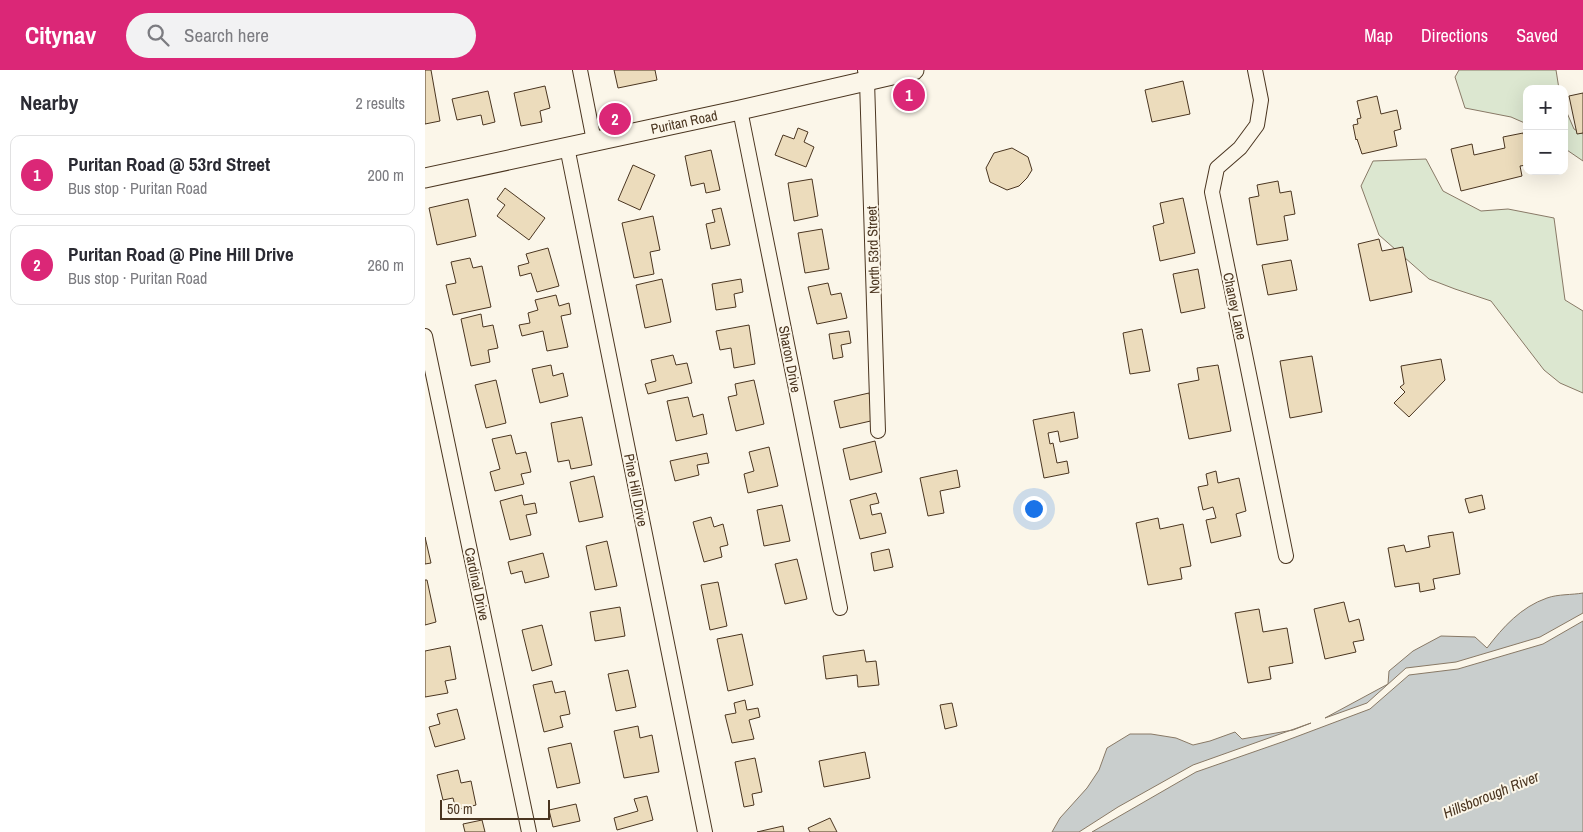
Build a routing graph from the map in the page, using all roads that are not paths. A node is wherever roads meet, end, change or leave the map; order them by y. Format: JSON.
{"nodes":[{"id":1,"x":580,"y":70,"type":"edge"},
{"id":2,"x":913,"y":70,"type":"edge"},
{"id":3,"x":1255,"y":70,"type":"edge"},
{"id":4,"x":866,"y":75,"type":"edge"},
{"id":5,"x":740,"y":110,"type":"junction"},
{"id":6,"x":594,"y":141,"type":"junction"},
{"id":7,"x":567,"y":147,"type":"junction"},
{"id":8,"x":425,"y":178,"type":"edge"},
{"id":9,"x":425,"y":336,"type":"edge"},
{"id":10,"x":879,"y":430,"type":"dead end"},
{"id":11,"x":1286,"y":556,"type":"dead end"},
{"id":12,"x":840,"y":608,"type":"dead end"},
{"id":13,"x":529,"y":832,"type":"edge"},
{"id":14,"x":705,"y":832,"type":"edge"}],
"edges":[{"from":1,"to":6,"type":"street"},
{"from":2,"to":4,"type":"street","name":"Puritan Road"},
{"from":3,"to":11,"type":"street","name":"Chaney Lane"},
{"from":4,"to":5,"type":"street","name":"Puritan Road"},
{"from":4,"to":10,"type":"street","name":"North 53rd Street"},
{"from":5,"to":6,"type":"street","name":"Puritan Road"},
{"from":5,"to":12,"type":"street","name":"Sharon Drive"},
{"from":6,"to":7,"type":"street","name":"Puritan Road"},
{"from":7,"to":8,"type":"street","name":"Puritan Road"},
{"from":7,"to":14,"type":"street","name":"Pine Hill Drive"},
{"from":9,"to":13,"type":"street","name":"Cardinal Drive"}]}
